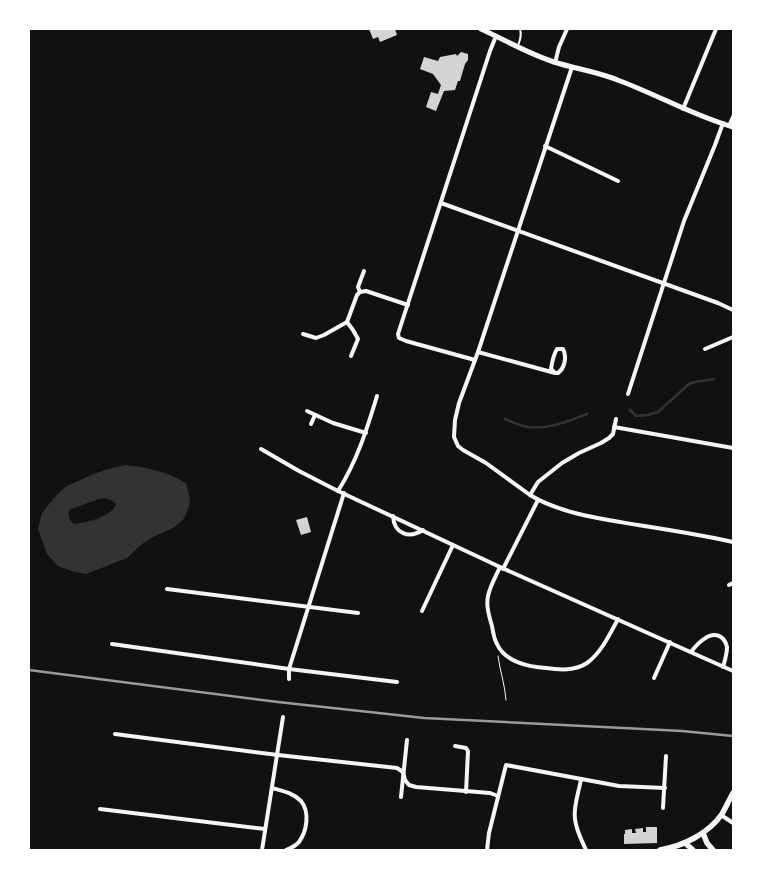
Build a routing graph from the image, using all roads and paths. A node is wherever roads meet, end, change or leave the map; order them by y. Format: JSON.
{"nodes":[{"id":1,"x":481,"y":29,"type":"edge"},
{"id":2,"x":498,"y":29,"type":"edge"},
{"id":3,"x":520,"y":29,"type":"edge"},
{"id":4,"x":567,"y":29,"type":"edge"},
{"id":5,"x":716,"y":29,"type":"edge"},
{"id":6,"x":496,"y":36,"type":"junction"},
{"id":7,"x":518,"y":46,"type":"junction"},
{"id":8,"x":555,"y":63,"type":"junction"},
{"id":9,"x":572,"y":67,"type":"junction"},
{"id":10,"x":683,"y":108,"type":"junction"},
{"id":11,"x":733,"y":117,"type":"edge"},
{"id":12,"x":723,"y":124,"type":"junction"},
{"id":13,"x":731,"y":126,"type":"edge"},
{"id":14,"x":545,"y":146,"type":"junction"},
{"id":15,"x":618,"y":181,"type":"dead end"},
{"id":16,"x":441,"y":203,"type":"junction"},
{"id":17,"x":518,"y":231,"type":"junction"},
{"id":18,"x":364,"y":270,"type":"dead end"},
{"id":19,"x":663,"y":284,"type":"junction"},
{"id":20,"x":360,"y":292,"type":"junction"},
{"id":21,"x":408,"y":305,"type":"junction"},
{"id":22,"x":733,"y":310,"type":"edge"},
{"id":23,"x":347,"y":322,"type":"junction"},
{"id":24,"x":303,"y":334,"type":"dead end"},
{"id":25,"x":733,"y":337,"type":"edge"},
{"id":26,"x":705,"y":349,"type":"dead end"},
{"id":27,"x":478,"y":352,"type":"junction"},
{"id":28,"x":352,"y":356,"type":"dead end"},
{"id":29,"x":475,"y":360,"type":"junction"},
{"id":30,"x":555,"y":373,"type":"junction"},
{"id":31,"x":628,"y":394,"type":"dead end"},
{"id":32,"x":377,"y":396,"type":"dead end"},
{"id":33,"x":307,"y":411,"type":"dead end"},
{"id":34,"x":315,"y":415,"type":"junction"},
{"id":35,"x":616,"y":418,"type":"dead end"},
{"id":36,"x":311,"y":424,"type":"dead end"},
{"id":37,"x":614,"y":427,"type":"junction"},
{"id":38,"x":366,"y":433,"type":"junction"},
{"id":39,"x":733,"y":448,"type":"edge"},
{"id":40,"x":261,"y":449,"type":"dead end"},
{"id":41,"x":338,"y":491,"type":"junction"},
{"id":42,"x":344,"y":493,"type":"junction"},
{"id":43,"x":530,"y":495,"type":"junction"},
{"id":44,"x":538,"y":500,"type":"junction"},
{"id":45,"x":394,"y":516,"type":"junction"},
{"id":46,"x":423,"y":530,"type":"junction"},
{"id":47,"x":733,"y":542,"type":"edge"},
{"id":48,"x":453,"y":545,"type":"junction"},
{"id":49,"x":501,"y":568,"type":"junction"},
{"id":50,"x":167,"y":589,"type":"dead end"},
{"id":51,"x":309,"y":608,"type":"junction"},
{"id":52,"x":422,"y":611,"type":"dead end"},
{"id":53,"x":358,"y":614,"type":"dead end"},
{"id":54,"x":618,"y":619,"type":"junction"},
{"id":55,"x":670,"y":642,"type":"junction"},
{"id":56,"x":112,"y":644,"type":"dead end"},
{"id":57,"x":497,"y":645,"type":"junction"},
{"id":58,"x":691,"y":652,"type":"junction"},
{"id":59,"x":724,"y":667,"type":"junction"},
{"id":60,"x":289,"y":669,"type":"junction"},
{"id":61,"x":733,"y":671,"type":"edge"},
{"id":62,"x":654,"y":678,"type":"dead end"},
{"id":63,"x":289,"y":679,"type":"dead end"},
{"id":64,"x":397,"y":682,"type":"dead end"},
{"id":65,"x":506,"y":700,"type":"dead end"},
{"id":66,"x":283,"y":718,"type":"dead end"},
{"id":67,"x":115,"y":734,"type":"dead end"},
{"id":68,"x":407,"y":740,"type":"dead end"},
{"id":69,"x":455,"y":746,"type":"dead end"},
{"id":70,"x":278,"y":755,"type":"junction"},
{"id":71,"x":666,"y":756,"type":"dead end"},
{"id":72,"x":403,"y":772,"type":"junction"},
{"id":73,"x":581,"y":779,"type":"junction"},
{"id":74,"x":272,"y":788,"type":"junction"},
{"id":75,"x":665,"y":788,"type":"junction"},
{"id":76,"x":466,"y":792,"type":"junction"},
{"id":77,"x":733,"y":793,"type":"edge"},
{"id":78,"x":498,"y":796,"type":"junction"},
{"id":79,"x":400,"y":797,"type":"dead end"},
{"id":80,"x":100,"y":808,"type":"dead end"},
{"id":81,"x":663,"y":808,"type":"dead end"},
{"id":82,"x":721,"y":815,"type":"junction"},
{"id":83,"x":733,"y":823,"type":"edge"},
{"id":84,"x":266,"y":829,"type":"junction"},
{"id":85,"x":703,"y":833,"type":"junction"},
{"id":86,"x":686,"y":843,"type":"junction"},
{"id":87,"x":262,"y":850,"type":"edge"},
{"id":88,"x":286,"y":850,"type":"edge"},
{"id":89,"x":487,"y":850,"type":"edge"},
{"id":90,"x":586,"y":850,"type":"edge"},
{"id":91,"x":660,"y":850,"type":"edge"},
{"id":92,"x":692,"y":850,"type":"edge"},
{"id":93,"x":713,"y":850,"type":"edge"}],
"edges":[{"from":1,"to":6,"type":"street"},
{"from":2,"to":6,"type":"street"},
{"from":3,"to":7,"type":"lane"},
{"from":4,"to":8,"type":"street"},
{"from":5,"to":10,"type":"street"},
{"from":6,"to":7,"type":"street"},
{"from":6,"to":16,"type":"street"},
{"from":7,"to":8,"type":"street"},
{"from":8,"to":9,"type":"street"},
{"from":9,"to":10,"type":"street"},
{"from":9,"to":14,"type":"street"},
{"from":10,"to":12,"type":"street"},
{"from":11,"to":13,"type":"street"},
{"from":12,"to":13,"type":"street"},
{"from":12,"to":19,"type":"street"},
{"from":14,"to":15,"type":"street"},
{"from":14,"to":17,"type":"street"},
{"from":16,"to":17,"type":"street"},
{"from":16,"to":21,"type":"street"},
{"from":17,"to":19,"type":"street"},
{"from":17,"to":27,"type":"street"},
{"from":18,"to":20,"type":"street"},
{"from":19,"to":22,"type":"street"},
{"from":19,"to":31,"type":"street"},
{"from":20,"to":21,"type":"street"},
{"from":20,"to":23,"type":"street"},
{"from":21,"to":29,"type":"street"},
{"from":23,"to":24,"type":"street"},
{"from":23,"to":28,"type":"street"},
{"from":25,"to":26,"type":"street"},
{"from":27,"to":29,"type":"street"},
{"from":27,"to":30,"type":"street"},
{"from":29,"to":43,"type":"street"},
{"from":30,"to":30,"type":"street"},
{"from":32,"to":38,"type":"street"},
{"from":33,"to":34,"type":"street"},
{"from":34,"to":36,"type":"street"},
{"from":34,"to":38,"type":"street"},
{"from":35,"to":37,"type":"street"},
{"from":37,"to":39,"type":"street"},
{"from":37,"to":43,"type":"street"},
{"from":38,"to":41,"type":"street"},
{"from":40,"to":41,"type":"street"},
{"from":41,"to":42,"type":"street"},
{"from":42,"to":45,"type":"street"},
{"from":42,"to":51,"type":"street"},
{"from":43,"to":44,"type":"street"},
{"from":44,"to":47,"type":"street"},
{"from":44,"to":49,"type":"street"},
{"from":45,"to":46,"type":"street"},
{"from":45,"to":46,"type":"street"},
{"from":46,"to":48,"type":"street"},
{"from":48,"to":49,"type":"street"},
{"from":48,"to":52,"type":"street"},
{"from":49,"to":54,"type":"street"},
{"from":49,"to":57,"type":"street"},
{"from":50,"to":51,"type":"street"},
{"from":51,"to":53,"type":"street"},
{"from":51,"to":60,"type":"street"},
{"from":54,"to":55,"type":"street"},
{"from":54,"to":57,"type":"street"},
{"from":55,"to":58,"type":"street"},
{"from":55,"to":62,"type":"street"},
{"from":56,"to":60,"type":"street"},
{"from":57,"to":65,"type":"path"},
{"from":58,"to":59,"type":"street"},
{"from":58,"to":59,"type":"street"},
{"from":59,"to":61,"type":"street"},
{"from":60,"to":63,"type":"street"},
{"from":60,"to":64,"type":"street"},
{"from":66,"to":70,"type":"street"},
{"from":67,"to":70,"type":"street"},
{"from":68,"to":72,"type":"street"},
{"from":69,"to":76,"type":"street"},
{"from":70,"to":72,"type":"street"},
{"from":70,"to":74,"type":"street"},
{"from":71,"to":75,"type":"street"},
{"from":72,"to":76,"type":"street"},
{"from":72,"to":79,"type":"street"},
{"from":73,"to":75,"type":"street"},
{"from":73,"to":78,"type":"street"},
{"from":73,"to":90,"type":"street"},
{"from":74,"to":84,"type":"street"},
{"from":74,"to":88,"type":"street"},
{"from":75,"to":81,"type":"street"},
{"from":76,"to":78,"type":"street"},
{"from":77,"to":82,"type":"main road"},
{"from":78,"to":89,"type":"street"},
{"from":80,"to":84,"type":"street"},
{"from":82,"to":83,"type":"street"},
{"from":82,"to":85,"type":"main road"},
{"from":84,"to":87,"type":"street"},
{"from":85,"to":86,"type":"main road"},
{"from":85,"to":93,"type":"main road"},
{"from":86,"to":91,"type":"main road"},
{"from":86,"to":92,"type":"main road"}]}
